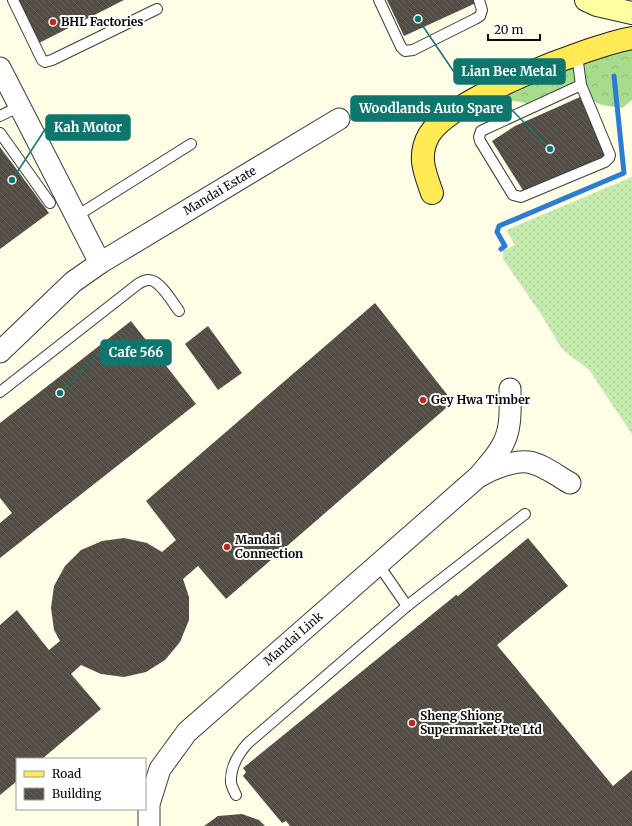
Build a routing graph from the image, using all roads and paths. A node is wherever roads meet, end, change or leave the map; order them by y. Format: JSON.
{"nodes":[{"id":1,"x":12,"y":0,"type":"edge"},
{"id":2,"x":379,"y":0,"type":"edge"},
{"id":3,"x":479,"y":0,"type":"edge"},
{"id":4,"x":586,"y":0,"type":"edge"},
{"id":5,"x":157,"y":9,"type":"dead end"},
{"id":6,"x":632,"y":13,"type":"edge"},
{"id":7,"x":632,"y":38,"type":"edge"},
{"id":8,"x":577,"y":55,"type":"junction"},
{"id":9,"x":0,"y":68,"type":"edge"},
{"id":10,"x":581,"y":85,"type":"junction"},
{"id":11,"x":20,"y":106,"type":"junction"},
{"id":12,"x":0,"y":116,"type":"edge"},
{"id":13,"x":339,"y":119,"type":"dead end"},
{"id":14,"x":0,"y":133,"type":"edge"},
{"id":15,"x":191,"y":144,"type":"dead end"},
{"id":16,"x":432,"y":193,"type":"dead end"},
{"id":17,"x":50,"y":203,"type":"dead end"},
{"id":18,"x":75,"y":217,"type":"junction"},
{"id":19,"x":100,"y":263,"type":"junction"},
{"id":20,"x":179,"y":311,"type":"dead end"},
{"id":21,"x":0,"y":352,"type":"edge"},
{"id":22,"x":510,"y":389,"type":"dead end"},
{"id":23,"x":0,"y":391,"type":"edge"},
{"id":24,"x":479,"y":476,"type":"junction"},
{"id":25,"x":570,"y":483,"type":"dead end"},
{"id":26,"x":525,"y":514,"type":"dead end"},
{"id":27,"x":378,"y":564,"type":"junction"},
{"id":28,"x":407,"y":606,"type":"junction"},
{"id":29,"x":236,"y":795,"type":"dead end"},
{"id":30,"x":148,"y":826,"type":"edge"}],
"edges":[{"from":1,"to":5,"type":"lane"},
{"from":2,"to":3,"type":"lane"},
{"from":4,"to":6,"type":"street"},
{"from":7,"to":8,"type":"main road"},
{"from":8,"to":10,"type":"lane"},
{"from":8,"to":16,"type":"main road"},
{"from":9,"to":11,"type":"street"},
{"from":10,"to":10,"type":"lane"},
{"from":11,"to":12,"type":"lane"},
{"from":11,"to":18,"type":"street"},
{"from":13,"to":19,"type":"street","name":"Mandai Estate"},
{"from":14,"to":17,"type":"lane"},
{"from":15,"to":18,"type":"lane"},
{"from":18,"to":19,"type":"street"},
{"from":19,"to":21,"type":"street","name":"Mandai Estate"},
{"from":20,"to":23,"type":"lane"},
{"from":22,"to":24,"type":"street","name":"Mandai Link"},
{"from":24,"to":25,"type":"street","name":"Mandai Link"},
{"from":24,"to":27,"type":"street","name":"Mandai Link"},
{"from":26,"to":28,"type":"lane"},
{"from":27,"to":28,"type":"lane"},
{"from":27,"to":30,"type":"street","name":"Mandai Link"},
{"from":28,"to":29,"type":"lane"}]}
